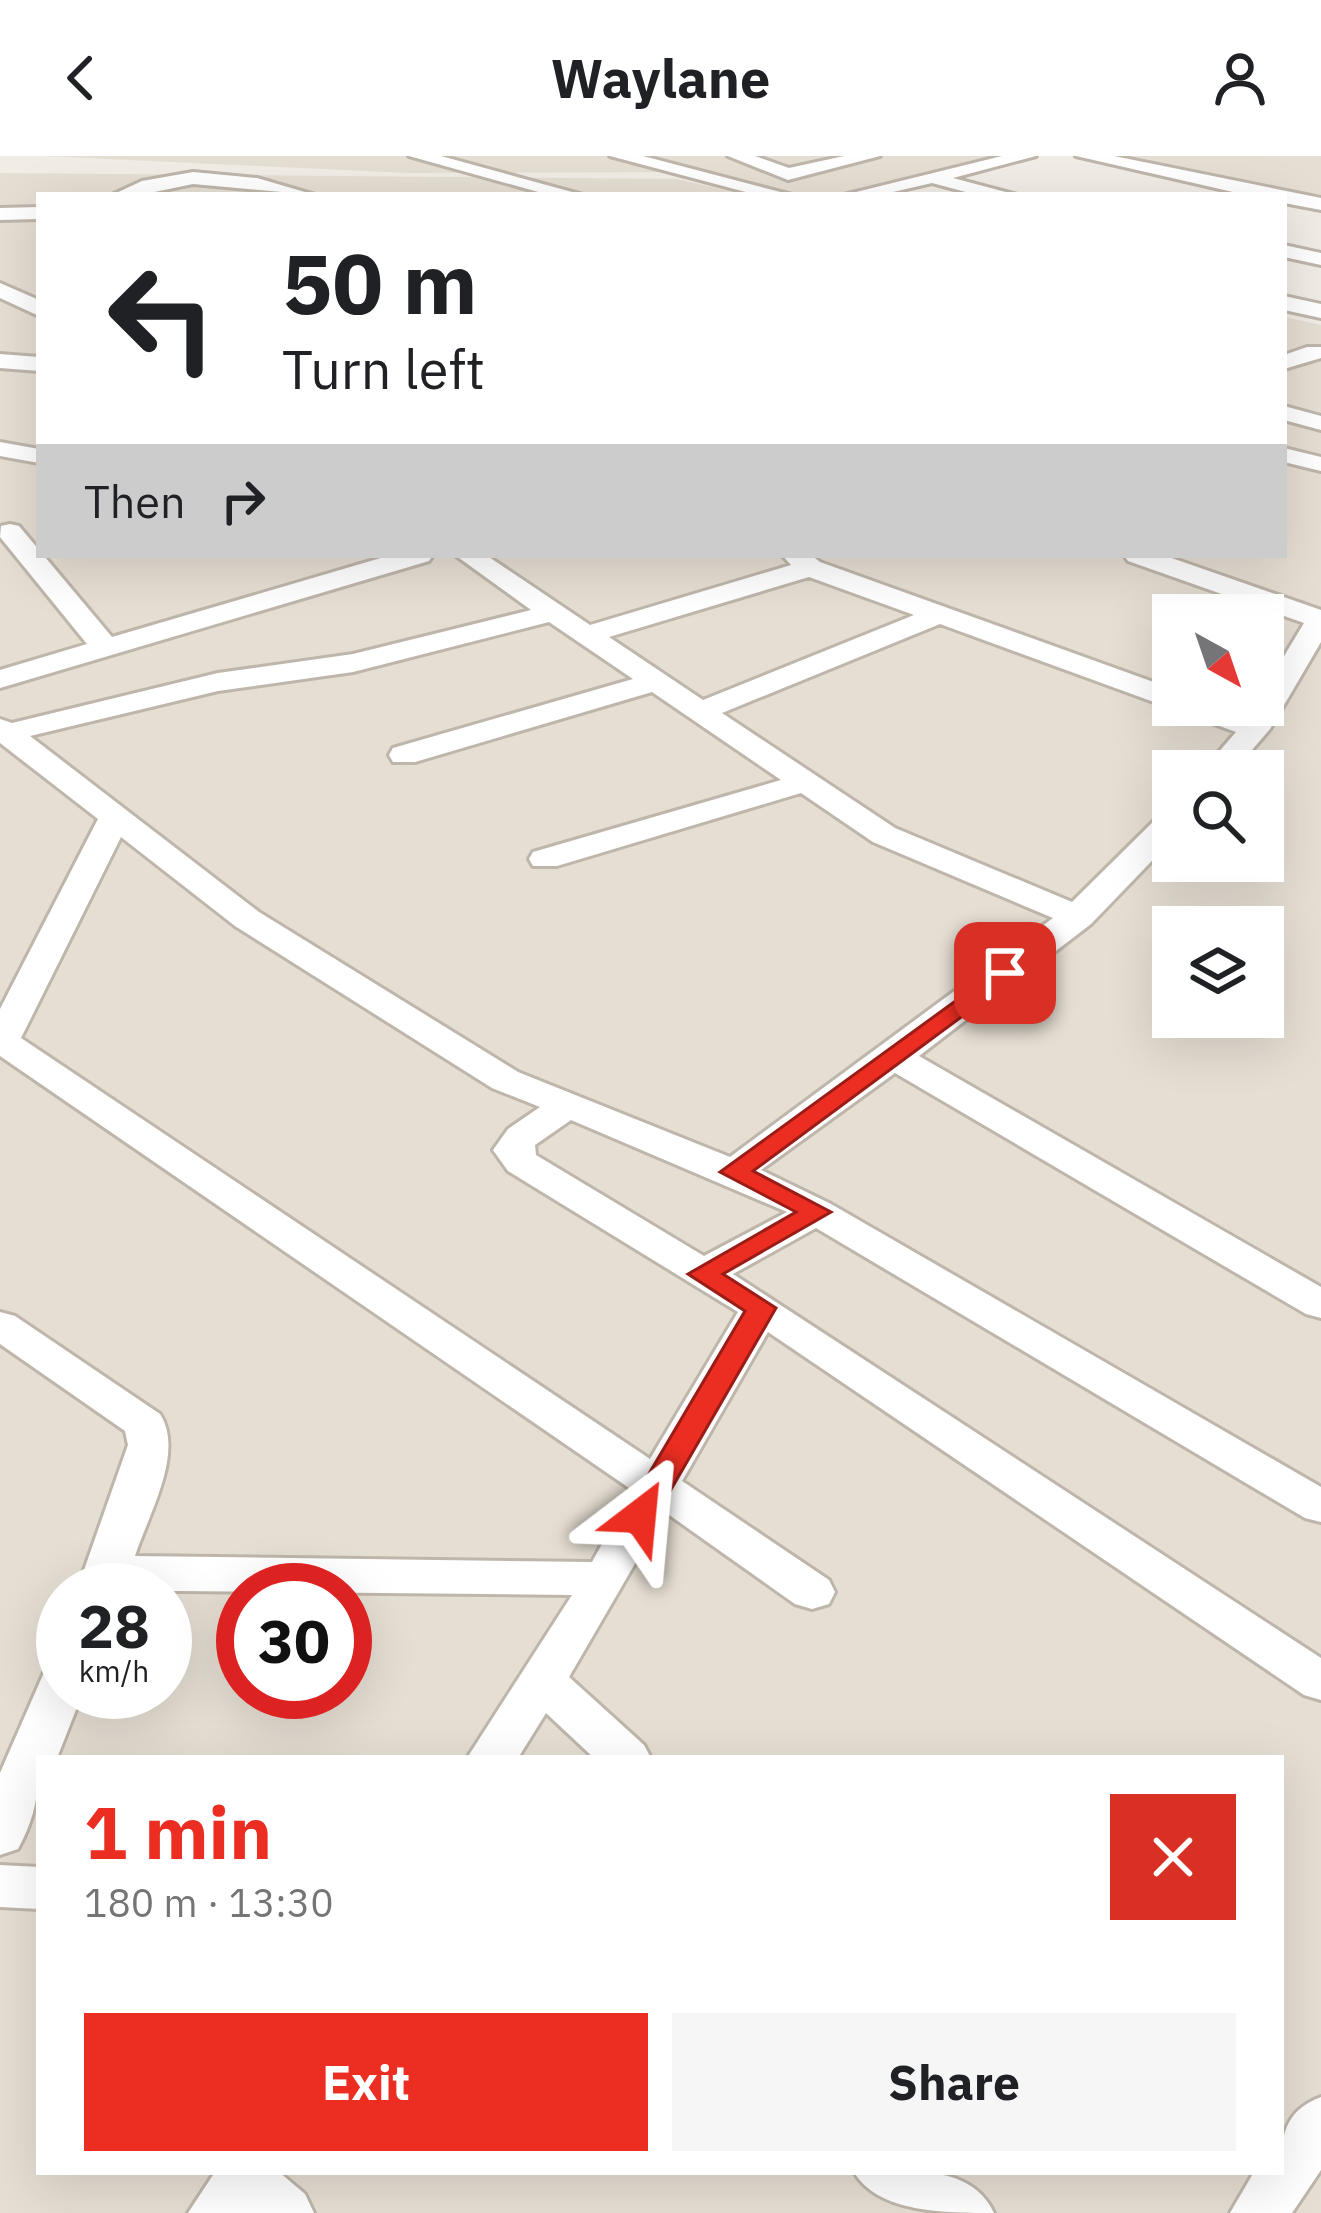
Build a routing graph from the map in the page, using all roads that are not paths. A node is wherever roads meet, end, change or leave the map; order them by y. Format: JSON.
{"nodes":[{"id":1,"x":418,"y":156,"type":"edge"},
{"id":2,"x":619,"y":156,"type":"edge"},
{"id":3,"x":736,"y":156,"type":"edge"},
{"id":4,"x":870,"y":156,"type":"edge"},
{"id":5,"x":929,"y":156,"type":"edge"},
{"id":6,"x":1027,"y":156,"type":"edge"},
{"id":7,"x":1086,"y":156,"type":"edge"},
{"id":8,"x":971,"y":167,"type":"junction"},
{"id":9,"x":924,"y":178,"type":"junction"},
{"id":10,"x":126,"y":188,"type":"edge"},
{"id":11,"x":289,"y":192,"type":"edge"},
{"id":12,"x":561,"y":192,"type":"edge"},
{"id":13,"x":769,"y":192,"type":"edge"},
{"id":14,"x":866,"y":192,"type":"edge"},
{"id":15,"x":992,"y":192,"type":"edge"},
{"id":16,"x":1261,"y":192,"type":"edge"},
{"id":17,"x":1287,"y":197,"type":"edge"},
{"id":18,"x":1321,"y":204,"type":"edge"},
{"id":19,"x":0,"y":214,"type":"edge"},
{"id":20,"x":33,"y":214,"type":"edge"},
{"id":21,"x":0,"y":233,"type":"edge"},
{"id":22,"x":1287,"y":252,"type":"edge"},
{"id":23,"x":1321,"y":259,"type":"edge"},
{"id":24,"x":0,"y":289,"type":"edge"},
{"id":25,"x":1287,"y":304,"type":"edge"},
{"id":26,"x":36,"y":307,"type":"edge"},
{"id":27,"x":1321,"y":311,"type":"edge"},
{"id":28,"x":1319,"y":351,"type":"edge"},
{"id":29,"x":0,"y":361,"type":"edge"},
{"id":30,"x":1287,"y":361,"type":"edge"},
{"id":31,"x":36,"y":364,"type":"edge"},
{"id":32,"x":1287,"y":414,"type":"edge"},
{"id":33,"x":1321,"y":423,"type":"edge"},
{"id":34,"x":0,"y":449,"type":"edge"},
{"id":35,"x":36,"y":455,"type":"edge"},
{"id":36,"x":1287,"y":456,"type":"edge"},
{"id":37,"x":1321,"y":464,"type":"edge"},
{"id":38,"x":36,"y":522,"type":"edge"},
{"id":39,"x":5,"y":534,"type":"edge"},
{"id":40,"x":409,"y":558,"type":"edge"},
{"id":41,"x":472,"y":558,"type":"edge"},
{"id":42,"x":1146,"y":558,"type":"edge"},
{"id":43,"x":803,"y":562,"type":"edge"},
{"id":44,"x":554,"y":613,"type":"junction"},
{"id":45,"x":939,"y":615,"type":"junction"},
{"id":46,"x":1320,"y":619,"type":"edge"},
{"id":47,"x":586,"y":635,"type":"junction"},
{"id":48,"x":103,"y":645,"type":"junction"},
{"id":49,"x":0,"y":679,"type":"edge"},
{"id":50,"x":654,"y":682,"type":"junction"},
{"id":51,"x":1152,"y":691,"type":"edge"},
{"id":52,"x":698,"y":712,"type":"junction"},
{"id":53,"x":1247,"y":726,"type":"edge"},
{"id":54,"x":1255,"y":729,"type":"junction"},
{"id":55,"x":3,"y":731,"type":"edge"},
{"id":56,"x":1236,"y":750,"type":"edge"},
{"id":57,"x":404,"y":755,"type":"dead end"},
{"id":58,"x":803,"y":783,"type":"junction"},
{"id":59,"x":114,"y":818,"type":"junction"},
{"id":60,"x":1152,"y":845,"type":"edge"},
{"id":61,"x":545,"y":859,"type":"dead end"},
{"id":62,"x":1079,"y":917,"type":"junction"},
{"id":63,"x":12,"y":981,"type":"edge"},
{"id":64,"x":1,"y":1041,"type":"edge"},
{"id":65,"x":894,"y":1057,"type":"junction"},
{"id":66,"x":567,"y":1106,"type":"junction"},
{"id":67,"x":734,"y":1172,"type":"junction"},
{"id":68,"x":817,"y":1212,"type":"junction"},
{"id":69,"x":702,"y":1274,"type":"junction"},
{"id":70,"x":1321,"y":1305,"type":"edge"},
{"id":71,"x":761,"y":1308,"type":"junction"},
{"id":72,"x":0,"y":1325,"type":"edge"},
{"id":73,"x":657,"y":1485,"type":"junction"},
{"id":74,"x":1321,"y":1507,"type":"edge"},
{"id":75,"x":110,"y":1563,"type":"edge"},
{"id":76,"x":606,"y":1579,"type":"junction"},
{"id":77,"x":192,"y":1581,"type":"edge"},
{"id":78,"x":812,"y":1592,"type":"dead end"},
{"id":79,"x":540,"y":1679,"type":"junction"},
{"id":80,"x":1321,"y":1682,"type":"edge"},
{"id":81,"x":47,"y":1719,"type":"edge"},
{"id":82,"x":494,"y":1755,"type":"edge"},
{"id":83,"x":623,"y":1755,"type":"edge"},
{"id":84,"x":0,"y":1835,"type":"edge"},
{"id":85,"x":0,"y":1886,"type":"edge"},
{"id":86,"x":36,"y":1888,"type":"edge"},
{"id":87,"x":1321,"y":2122,"type":"edge"},
{"id":88,"x":889,"y":2175,"type":"edge"},
{"id":89,"x":965,"y":2213,"type":"edge"},
{"id":90,"x":1259,"y":2213,"type":"edge"}],
"edges":[{"from":1,"to":12,"type":"street"},
{"from":2,"to":13,"type":"street"},
{"from":3,"to":4,"type":"street"},
{"from":5,"to":8,"type":"street"},
{"from":6,"to":8,"type":"street"},
{"from":7,"to":16,"type":"street"},
{"from":8,"to":9,"type":"street"},
{"from":9,"to":14,"type":"street"},
{"from":9,"to":15,"type":"street"},
{"from":10,"to":11,"type":"street"},
{"from":17,"to":18,"type":"street"},
{"from":19,"to":20,"type":"street"},
{"from":20,"to":21,"type":"street"},
{"from":22,"to":23,"type":"street"},
{"from":24,"to":26,"type":"street"},
{"from":25,"to":27,"type":"street"},
{"from":28,"to":30,"type":"street"},
{"from":29,"to":31,"type":"street"},
{"from":32,"to":33,"type":"street"},
{"from":34,"to":35,"type":"street"},
{"from":36,"to":37,"type":"street"},
{"from":38,"to":39,"type":"street"},
{"from":39,"to":48,"type":"street"},
{"from":40,"to":48,"type":"street"},
{"from":41,"to":44,"type":"street"},
{"from":42,"to":46,"type":"street"},
{"from":43,"to":45,"type":"street"},
{"from":43,"to":47,"type":"street"},
{"from":44,"to":47,"type":"street"},
{"from":44,"to":55,"type":"street"},
{"from":45,"to":51,"type":"street"},
{"from":45,"to":52,"type":"street"},
{"from":46,"to":54,"type":"street"},
{"from":47,"to":50,"type":"street"},
{"from":48,"to":49,"type":"street"},
{"from":50,"to":52,"type":"street"},
{"from":50,"to":57,"type":"street"},
{"from":52,"to":58,"type":"street"},
{"from":53,"to":54,"type":"street"},
{"from":54,"to":56,"type":"street"},
{"from":55,"to":59,"type":"street"},
{"from":58,"to":61,"type":"street"},
{"from":58,"to":62,"type":"street"},
{"from":59,"to":63,"type":"street"},
{"from":59,"to":66,"type":"street"},
{"from":60,"to":62,"type":"street"},
{"from":62,"to":65,"type":"street"},
{"from":63,"to":64,"type":"street"},
{"from":64,"to":73,"type":"street"},
{"from":65,"to":67,"type":"street"},
{"from":65,"to":70,"type":"street"},
{"from":66,"to":67,"type":"street"},
{"from":66,"to":69,"type":"street"},
{"from":67,"to":68,"type":"street"},
{"from":68,"to":69,"type":"street"},
{"from":68,"to":74,"type":"street"},
{"from":69,"to":71,"type":"street"},
{"from":71,"to":73,"type":"street"},
{"from":71,"to":80,"type":"street"},
{"from":72,"to":75,"type":"street"},
{"from":73,"to":76,"type":"street"},
{"from":73,"to":78,"type":"street"},
{"from":76,"to":77,"type":"street"},
{"from":76,"to":79,"type":"street"},
{"from":79,"to":82,"type":"street"},
{"from":79,"to":83,"type":"street"},
{"from":81,"to":84,"type":"street"},
{"from":85,"to":86,"type":"street"},
{"from":87,"to":90,"type":"street"},
{"from":88,"to":89,"type":"street"}]}
